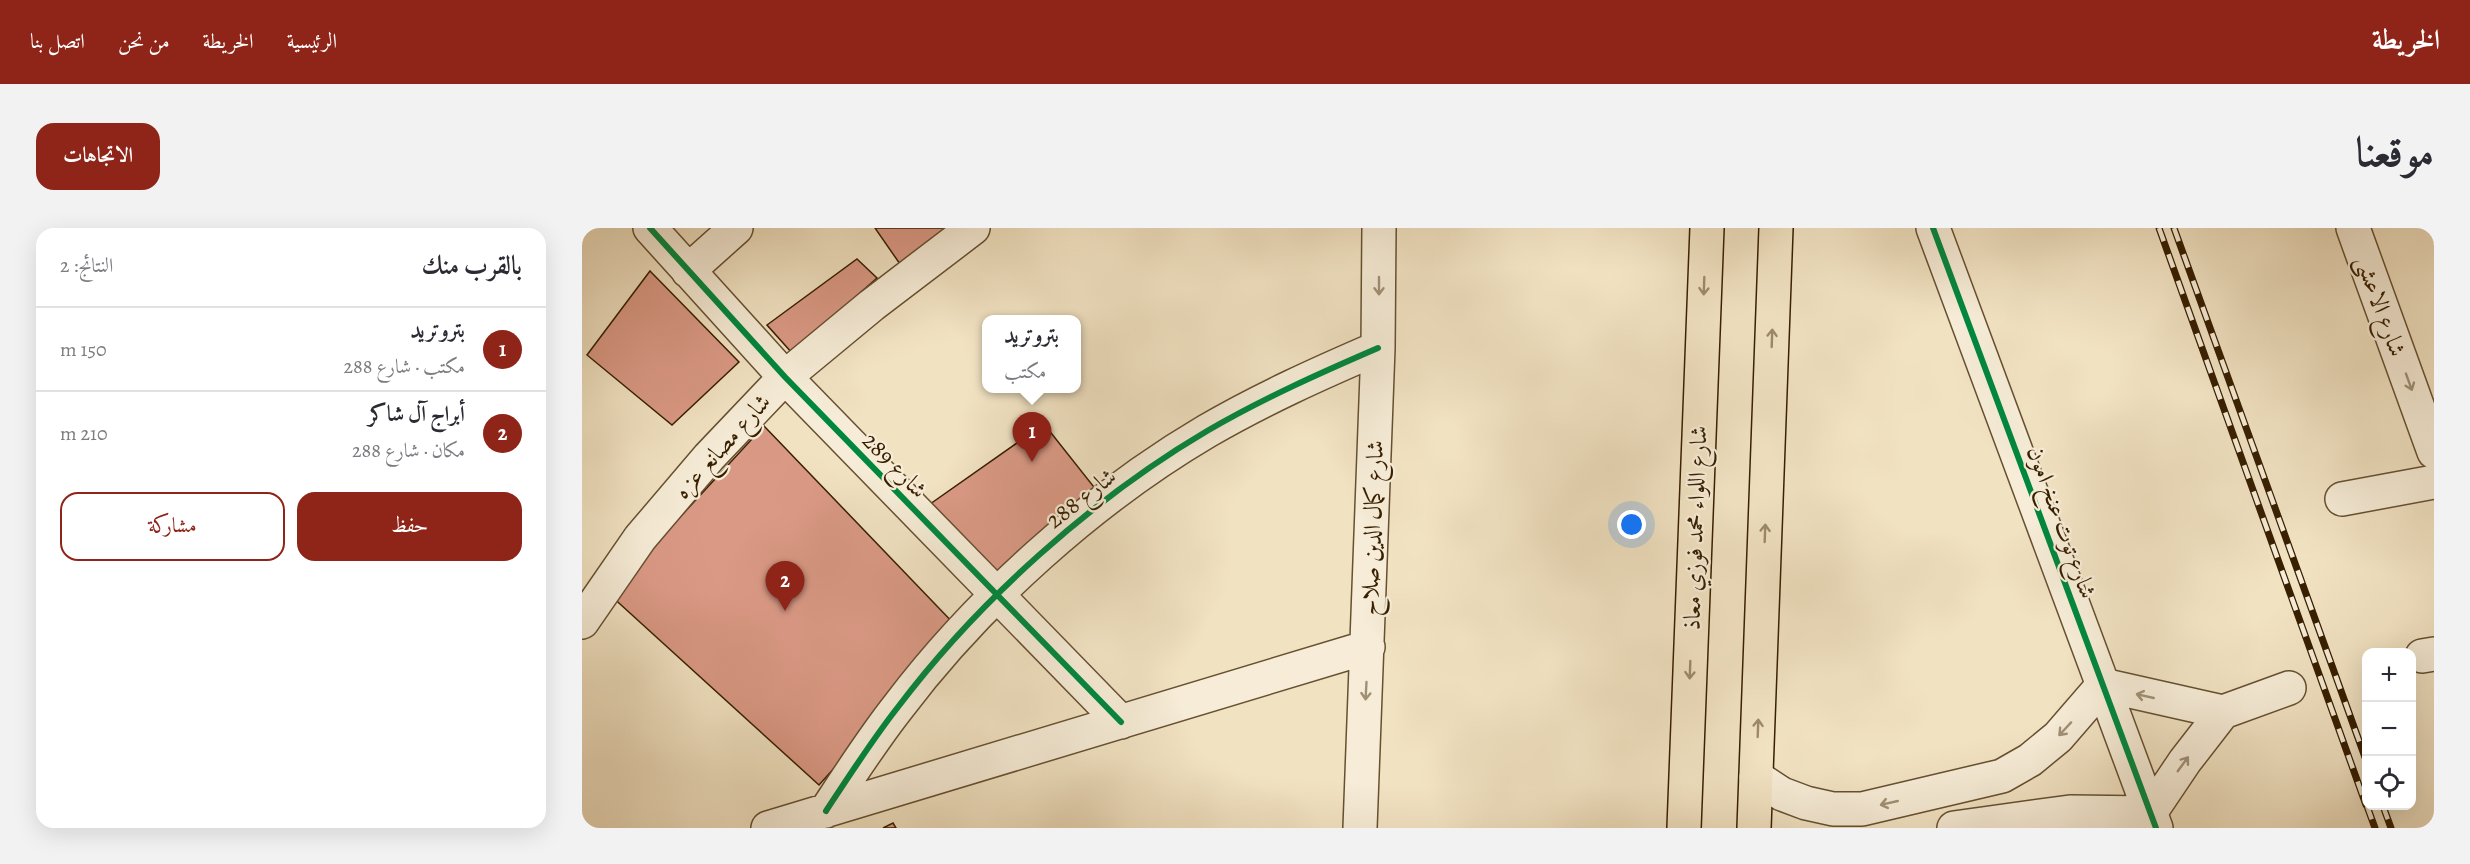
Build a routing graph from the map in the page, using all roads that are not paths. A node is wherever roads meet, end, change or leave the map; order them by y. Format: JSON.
{"nodes":[{"id":1,"x":650,"y":228,"type":"edge"},
{"id":2,"x":736,"y":228,"type":"edge"},
{"id":3,"x":973,"y":228,"type":"edge"},
{"id":4,"x":1379,"y":228,"type":"edge"},
{"id":5,"x":1707,"y":228,"type":"edge"},
{"id":6,"x":1776,"y":228,"type":"edge"},
{"id":7,"x":1933,"y":228,"type":"edge"},
{"id":8,"x":2353,"y":228,"type":"edge"},
{"id":9,"x":688,"y":271,"type":"junction"},
{"id":10,"x":1378,"y":348,"type":"junction"},
{"id":11,"x":785,"y":377,"type":"junction"},
{"id":12,"x":2434,"y":452,"type":"edge"},
{"id":13,"x":2434,"y":482,"type":"edge"},
{"id":14,"x":2342,"y":499,"type":"dead end"},
{"id":15,"x":998,"y":596,"type":"junction"},
{"id":16,"x":582,"y":622,"type":"edge"},
{"id":17,"x":1368,"y":647,"type":"junction"},
{"id":18,"x":2103,"y":685,"type":"junction"},
{"id":19,"x":2289,"y":688,"type":"dead end"},
{"id":20,"x":2223,"y":712,"type":"junction"},
{"id":21,"x":1121,"y":722,"type":"junction"},
{"id":22,"x":1756,"y":777,"type":"junction"},
{"id":23,"x":826,"y":811,"type":"junction"},
{"id":24,"x":2153,"y":820,"type":"edge"},
{"id":25,"x":768,"y":828,"type":"edge"},
{"id":26,"x":1360,"y":828,"type":"edge"},
{"id":27,"x":1684,"y":828,"type":"edge"},
{"id":28,"x":1754,"y":828,"type":"edge"},
{"id":29,"x":1954,"y":828,"type":"edge"}],
"edges":[{"from":1,"to":9,"type":"street","name":"شارع 289"},
{"from":2,"to":9,"type":"street"},
{"from":3,"to":11,"type":"street","name":"شارع مصانع عزه"},
{"from":4,"to":10,"type":"street","name":"شارع كمال الدين صلاح","one_way":true},
{"from":5,"to":27,"type":"main road","name":"شارع اللواء محمد فوزي معاذ","one_way":true},
{"from":22,"to":6,"type":"main road","one_way":true},
{"from":7,"to":18,"type":"street","name":"شارع توت عنخ امون"},
{"from":8,"to":12,"type":"street","name":"شارع الاعشى","one_way":true},
{"from":9,"to":11,"type":"street","name":"شارع 289"},
{"from":10,"to":15,"type":"street","name":"شارع 288"},
{"from":10,"to":17,"type":"street","name":"شارع كمال الدين صلاح"},
{"from":11,"to":15,"type":"street","name":"شارع 289"},
{"from":11,"to":16,"type":"street","name":"شارع مصانع عزه"},
{"from":13,"to":14,"type":"street"},
{"from":15,"to":21,"type":"street","name":"شارع 289"},
{"from":15,"to":23,"type":"street","name":"شارع 288"},
{"from":17,"to":21,"type":"street"},
{"from":17,"to":26,"type":"street","name":"شارع كمال الدين صلاح","one_way":true},
{"from":20,"to":18,"type":"street","one_way":true},
{"from":18,"to":22,"type":"street","one_way":true},
{"from":18,"to":24,"type":"street","name":"شارع توت عنخ امون"},
{"from":19,"to":20,"type":"street"},
{"from":24,"to":20,"type":"street","one_way":true},
{"from":21,"to":23,"type":"street"},
{"from":22,"to":28,"type":"main road"},
{"from":23,"to":25,"type":"street"},
{"from":24,"to":29,"type":"street"}]}
